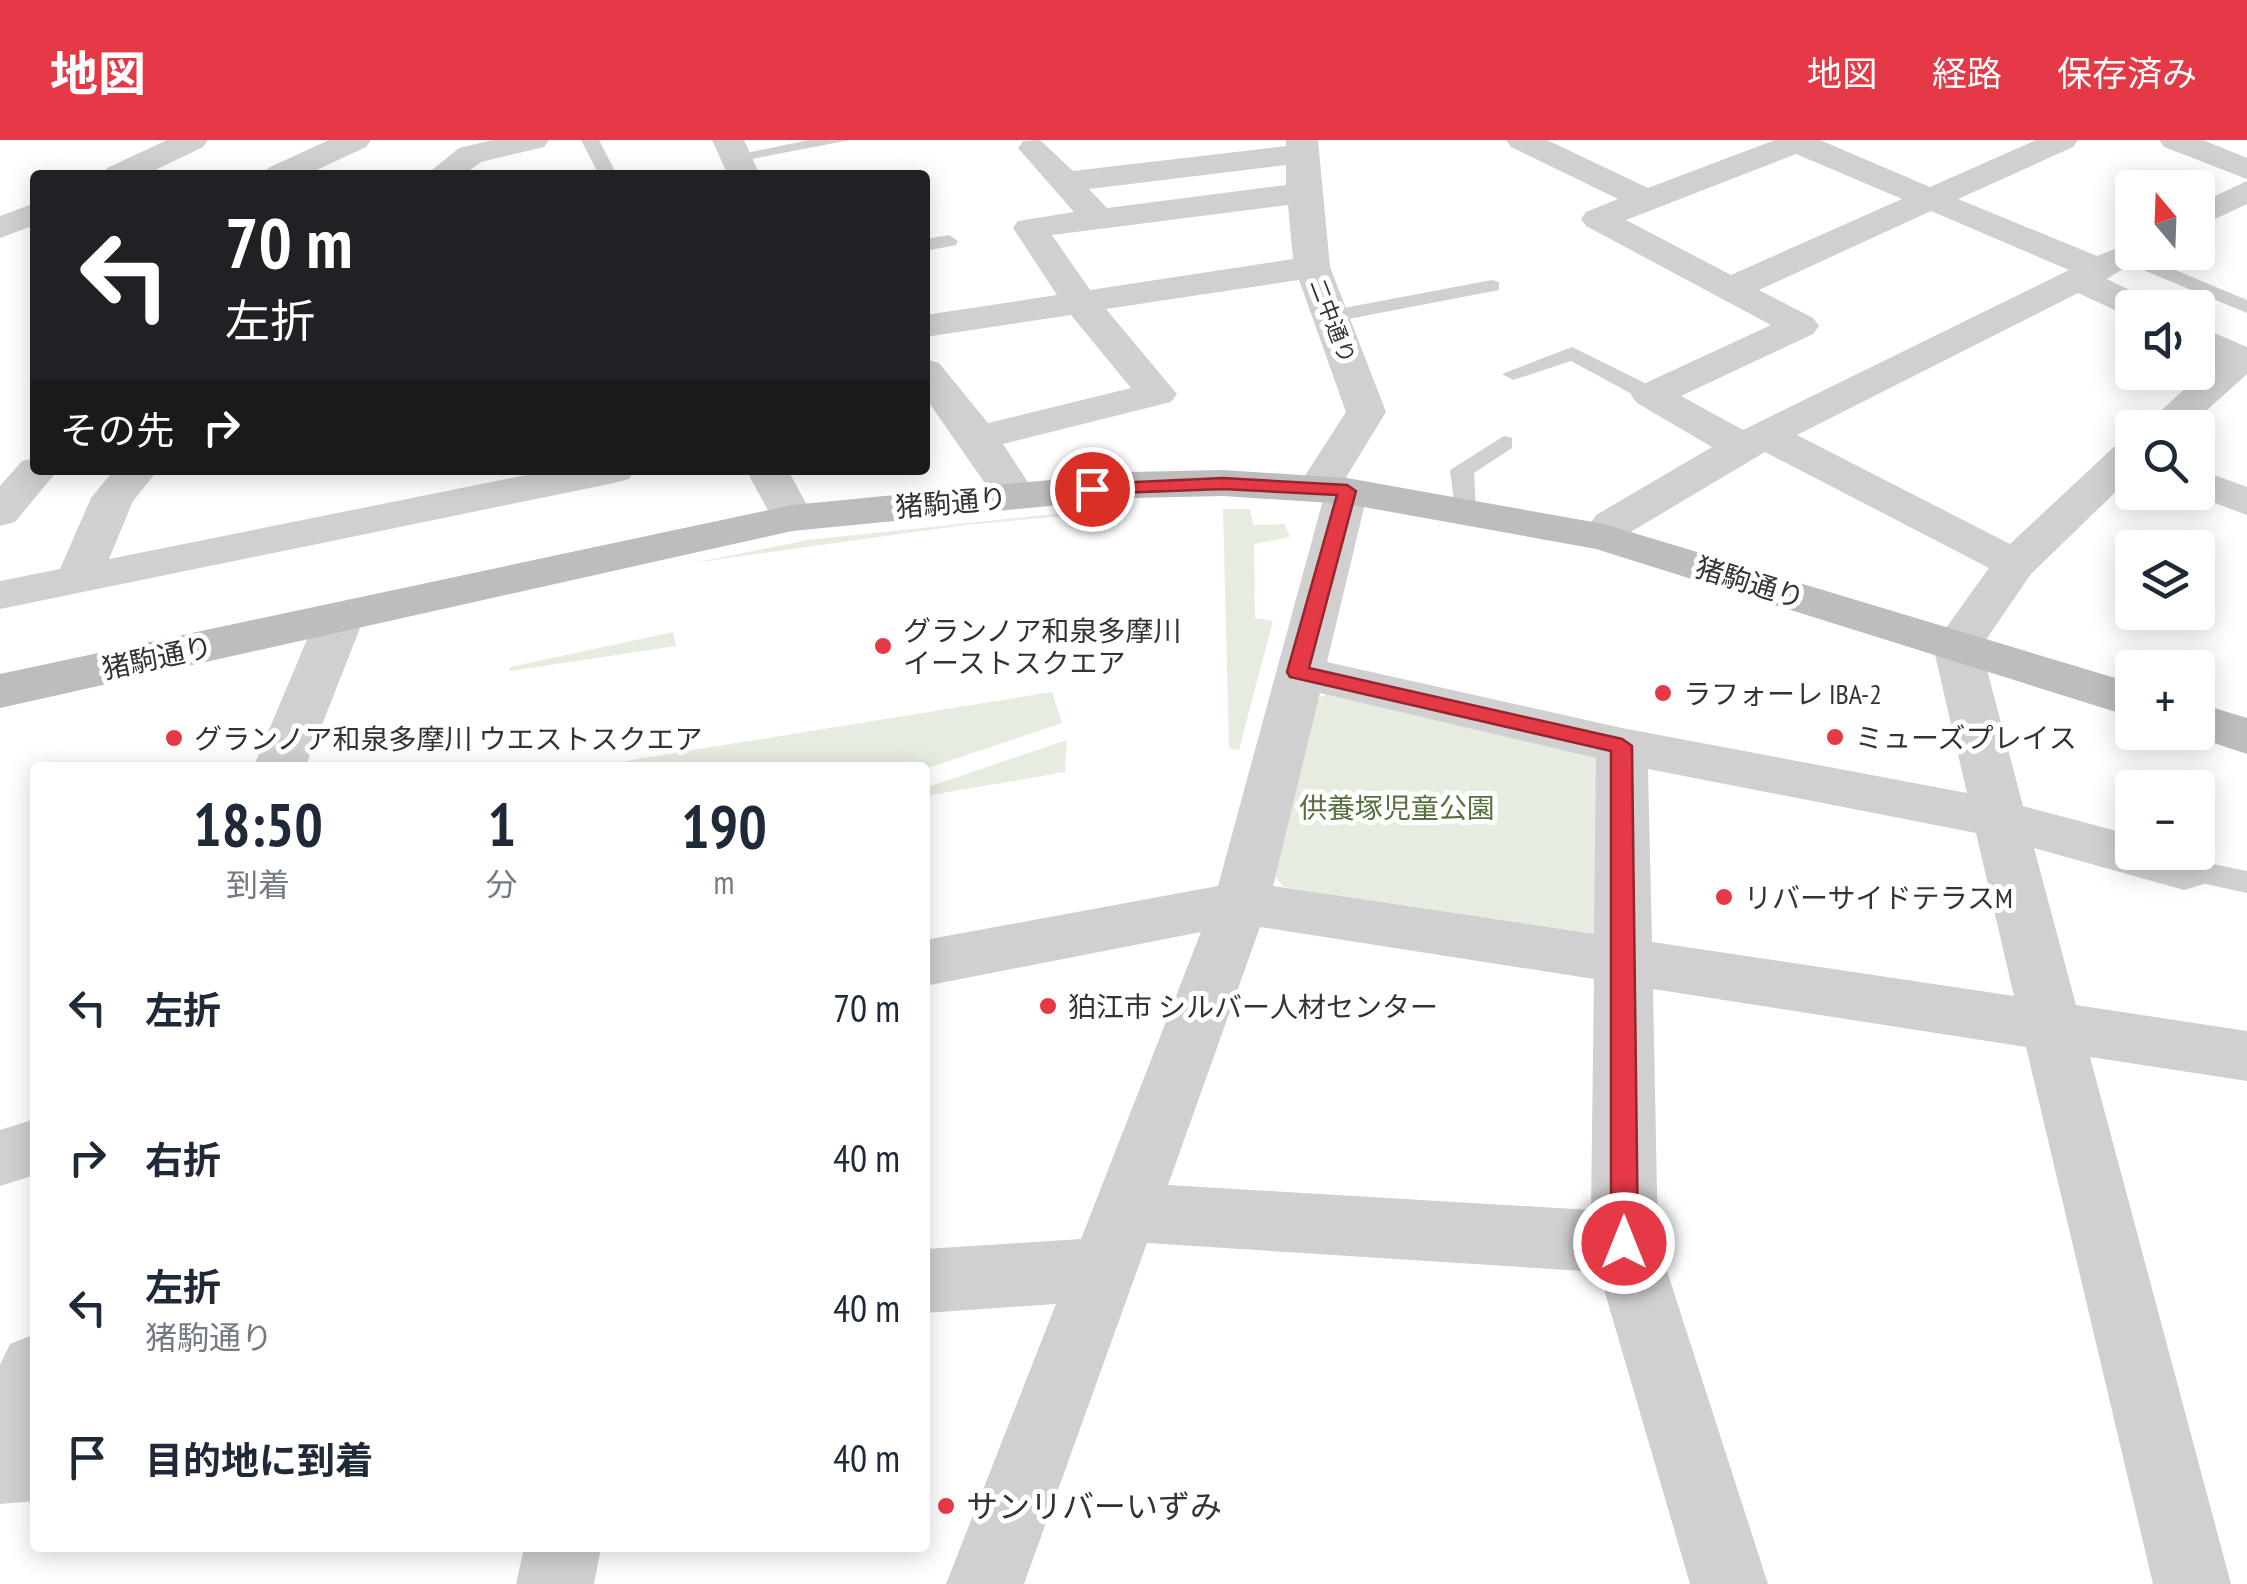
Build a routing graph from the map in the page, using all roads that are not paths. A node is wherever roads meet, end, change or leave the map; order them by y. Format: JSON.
{"nodes":[{"id":1,"x":192,"y":140,"type":"edge"},
{"id":2,"x":354,"y":140,"type":"edge"},
{"id":3,"x":533,"y":140,"type":"edge"},
{"id":4,"x":590,"y":140,"type":"edge"},
{"id":5,"x":841,"y":140,"type":"edge"},
{"id":6,"x":1524,"y":140,"type":"edge"},
{"id":7,"x":2062,"y":140,"type":"edge"},
{"id":8,"x":2175,"y":140,"type":"edge"},
{"id":9,"x":1800,"y":142,"type":"edge"},
{"id":10,"x":1304,"y":147,"type":"edge"},
{"id":11,"x":1034,"y":148,"type":"dead end"},
{"id":12,"x":736,"y":157,"type":"edge"},
{"id":13,"x":2247,"y":169,"type":"edge"},
{"id":14,"x":129,"y":170,"type":"edge"},
{"id":15,"x":291,"y":170,"type":"edge"},
{"id":16,"x":449,"y":170,"type":"edge"},
{"id":17,"x":605,"y":170,"type":"edge"},
{"id":18,"x":1065,"y":182,"type":"junction"},
{"id":19,"x":2247,"y":190,"type":"edge"},
{"id":20,"x":1303,"y":193,"type":"junction"},
{"id":21,"x":1646,"y":200,"type":"junction"},
{"id":22,"x":1934,"y":201,"type":"junction"},
{"id":23,"x":2215,"y":208,"type":"edge"},
{"id":24,"x":30,"y":215,"type":"edge"},
{"id":25,"x":2215,"y":215,"type":"edge"},
{"id":26,"x":1096,"y":218,"type":"junction"},
{"id":27,"x":2247,"y":221,"type":"edge"},
{"id":28,"x":0,"y":228,"type":"edge"},
{"id":29,"x":949,"y":241,"type":"dead end"},
{"id":30,"x":930,"y":244,"type":"edge"},
{"id":31,"x":30,"y":252,"type":"edge"},
{"id":32,"x":0,"y":256,"type":"edge"},
{"id":33,"x":2110,"y":265,"type":"edge"},
{"id":34,"x":1312,"y":266,"type":"junction"},
{"id":35,"x":1492,"y":286,"type":"dead end"},
{"id":36,"x":1730,"y":289,"type":"junction"},
{"id":37,"x":2125,"y":290,"type":"edge"},
{"id":38,"x":1078,"y":299,"type":"junction"},
{"id":39,"x":2247,"y":307,"type":"edge"},
{"id":40,"x":1333,"y":316,"type":"junction"},
{"id":41,"x":930,"y":325,"type":"edge"},
{"id":42,"x":2215,"y":346,"type":"edge"},
{"id":43,"x":2244,"y":360,"type":"edge"},
{"id":44,"x":1513,"y":374,"type":"dead end"},
{"id":45,"x":930,"y":377,"type":"edge"},
{"id":46,"x":1651,"y":395,"type":"junction"},
{"id":47,"x":2184,"y":410,"type":"edge"},
{"id":48,"x":978,"y":438,"type":"junction"},
{"id":49,"x":1754,"y":442,"type":"junction"},
{"id":50,"x":1504,"y":444,"type":"dead end"},
{"id":51,"x":2115,"y":470,"type":"edge"},
{"id":52,"x":33,"y":475,"type":"edge"},
{"id":53,"x":133,"y":475,"type":"edge"},
{"id":54,"x":590,"y":475,"type":"edge"},
{"id":55,"x":770,"y":475,"type":"edge"},
{"id":56,"x":1333,"y":489,"type":"junction"},
{"id":57,"x":2215,"y":489,"type":"edge"},
{"id":58,"x":1015,"y":496,"type":"junction"},
{"id":59,"x":2247,"y":502,"type":"edge"},
{"id":60,"x":1464,"y":511,"type":"junction"},
{"id":61,"x":0,"y":513,"type":"edge"},
{"id":62,"x":792,"y":518,"type":"junction"},
{"id":63,"x":1604,"y":537,"type":"junction"},
{"id":64,"x":2015,"y":564,"type":"junction"},
{"id":65,"x":77,"y":582,"type":"junction"},
{"id":66,"x":0,"y":595,"type":"edge"},
{"id":67,"x":340,"y":618,"type":"junction"},
{"id":68,"x":1957,"y":646,"type":"junction"},
{"id":69,"x":1298,"y":672,"type":"junction"},
{"id":70,"x":0,"y":690,"type":"edge"},
{"id":71,"x":2115,"y":695,"type":"edge"},
{"id":72,"x":2215,"y":726,"type":"edge"},
{"id":73,"x":2247,"y":736,"type":"edge"},
{"id":74,"x":1622,"y":746,"type":"junction"},
{"id":75,"x":281,"y":762,"type":"edge"},
{"id":76,"x":1996,"y":818,"type":"junction"},
{"id":77,"x":2115,"y":850,"type":"edge"},
{"id":78,"x":2189,"y":870,"type":"edge"},
{"id":79,"x":2247,"y":882,"type":"edge"},
{"id":80,"x":1241,"y":903,"type":"junction"},
{"id":81,"x":1626,"y":960,"type":"junction"},
{"id":82,"x":930,"y":962,"type":"edge"},
{"id":83,"x":2055,"y":1026,"type":"junction"},
{"id":84,"x":2247,"y":1056,"type":"edge"},
{"id":85,"x":30,"y":1149,"type":"edge"},
{"id":86,"x":0,"y":1158,"type":"edge"},
{"id":87,"x":1114,"y":1240,"type":"junction"},
{"id":88,"x":1624,"y":1243,"type":"junction"},
{"id":89,"x":930,"y":1279,"type":"edge"},
{"id":90,"x":30,"y":1379,"type":"edge"},
{"id":91,"x":0,"y":1448,"type":"edge"},
{"id":92,"x":30,"y":1480,"type":"edge"},
{"id":93,"x":0,"y":1483,"type":"edge"},
{"id":94,"x":562,"y":1552,"type":"edge"},
{"id":95,"x":555,"y":1584,"type":"edge"},
{"id":96,"x":985,"y":1584,"type":"edge"},
{"id":97,"x":1729,"y":1584,"type":"edge"},
{"id":98,"x":2192,"y":1584,"type":"edge"}],
"edges":[{"from":1,"to":14,"type":"street"},
{"from":2,"to":15,"type":"street"},
{"from":3,"to":16,"type":"street"},
{"from":4,"to":17,"type":"lane"},
{"from":5,"to":12,"type":"lane"},
{"from":6,"to":21,"type":"street"},
{"from":7,"to":22,"type":"street"},
{"from":8,"to":13,"type":"street"},
{"from":9,"to":21,"type":"street"},
{"from":9,"to":22,"type":"street"},
{"from":10,"to":18,"type":"street"},
{"from":10,"to":20,"type":"street","name":"二中通り"},
{"from":11,"to":18,"type":"street"},
{"from":18,"to":26,"type":"street"},
{"from":19,"to":23,"type":"street"},
{"from":20,"to":26,"type":"street"},
{"from":20,"to":34,"type":"street","name":"二中通り"},
{"from":21,"to":36,"type":"street"},
{"from":22,"to":33,"type":"street"},
{"from":22,"to":36,"type":"street"},
{"from":24,"to":28,"type":"street"},
{"from":25,"to":27,"type":"street"},
{"from":26,"to":38,"type":"street"},
{"from":29,"to":30,"type":"lane"},
{"from":31,"to":32,"type":"street"},
{"from":33,"to":37,"type":"street"},
{"from":33,"to":39,"type":"lane"},
{"from":33,"to":49,"type":"street"},
{"from":34,"to":38,"type":"street"},
{"from":34,"to":40,"type":"street","name":"二中通り"},
{"from":35,"to":40,"type":"lane"},
{"from":36,"to":46,"type":"street"},
{"from":38,"to":41,"type":"street"},
{"from":38,"to":48,"type":"street"},
{"from":40,"to":56,"type":"street","name":"二中通り"},
{"from":42,"to":43,"type":"street"},
{"from":43,"to":47,"type":"street"},
{"from":44,"to":46,"type":"lane"},
{"from":45,"to":48,"type":"street"},
{"from":46,"to":49,"type":"street"},
{"from":48,"to":58,"type":"street"},
{"from":49,"to":63,"type":"street"},
{"from":49,"to":64,"type":"street"},
{"from":50,"to":60,"type":"lane"},
{"from":51,"to":64,"type":"street"},
{"from":52,"to":61,"type":"street"},
{"from":53,"to":65,"type":"street"},
{"from":54,"to":65,"type":"street"},
{"from":55,"to":62,"type":"street"},
{"from":56,"to":58,"type":"street","name":"猪駒通り"},
{"from":56,"to":60,"type":"street","name":"猪駒通り"},
{"from":56,"to":69,"type":"street"},
{"from":57,"to":59,"type":"street"},
{"from":58,"to":62,"type":"street","name":"猪駒通り"},
{"from":60,"to":63,"type":"street","name":"猪駒通り"},
{"from":62,"to":67,"type":"street","name":"猪駒通り"},
{"from":63,"to":68,"type":"street","name":"猪駒通り"},
{"from":64,"to":68,"type":"street"},
{"from":65,"to":66,"type":"street"},
{"from":67,"to":70,"type":"street","name":"猪駒通り"},
{"from":67,"to":75,"type":"street"},
{"from":68,"to":71,"type":"street","name":"猪駒通り"},
{"from":68,"to":76,"type":"street"},
{"from":69,"to":74,"type":"street"},
{"from":69,"to":80,"type":"street"},
{"from":72,"to":73,"type":"street"},
{"from":74,"to":76,"type":"street"},
{"from":74,"to":81,"type":"street"},
{"from":76,"to":77,"type":"street"},
{"from":76,"to":83,"type":"street"},
{"from":78,"to":79,"type":"lane"},
{"from":80,"to":81,"type":"street"},
{"from":80,"to":82,"type":"street"},
{"from":80,"to":87,"type":"street"},
{"from":81,"to":83,"type":"street"},
{"from":81,"to":88,"type":"street"},
{"from":83,"to":84,"type":"street"},
{"from":83,"to":98,"type":"street"},
{"from":85,"to":86,"type":"street"},
{"from":87,"to":88,"type":"street"},
{"from":87,"to":89,"type":"street"},
{"from":87,"to":96,"type":"street"},
{"from":88,"to":97,"type":"street"},
{"from":90,"to":91,"type":"street"},
{"from":92,"to":93,"type":"lane"},
{"from":94,"to":95,"type":"street"}]}
